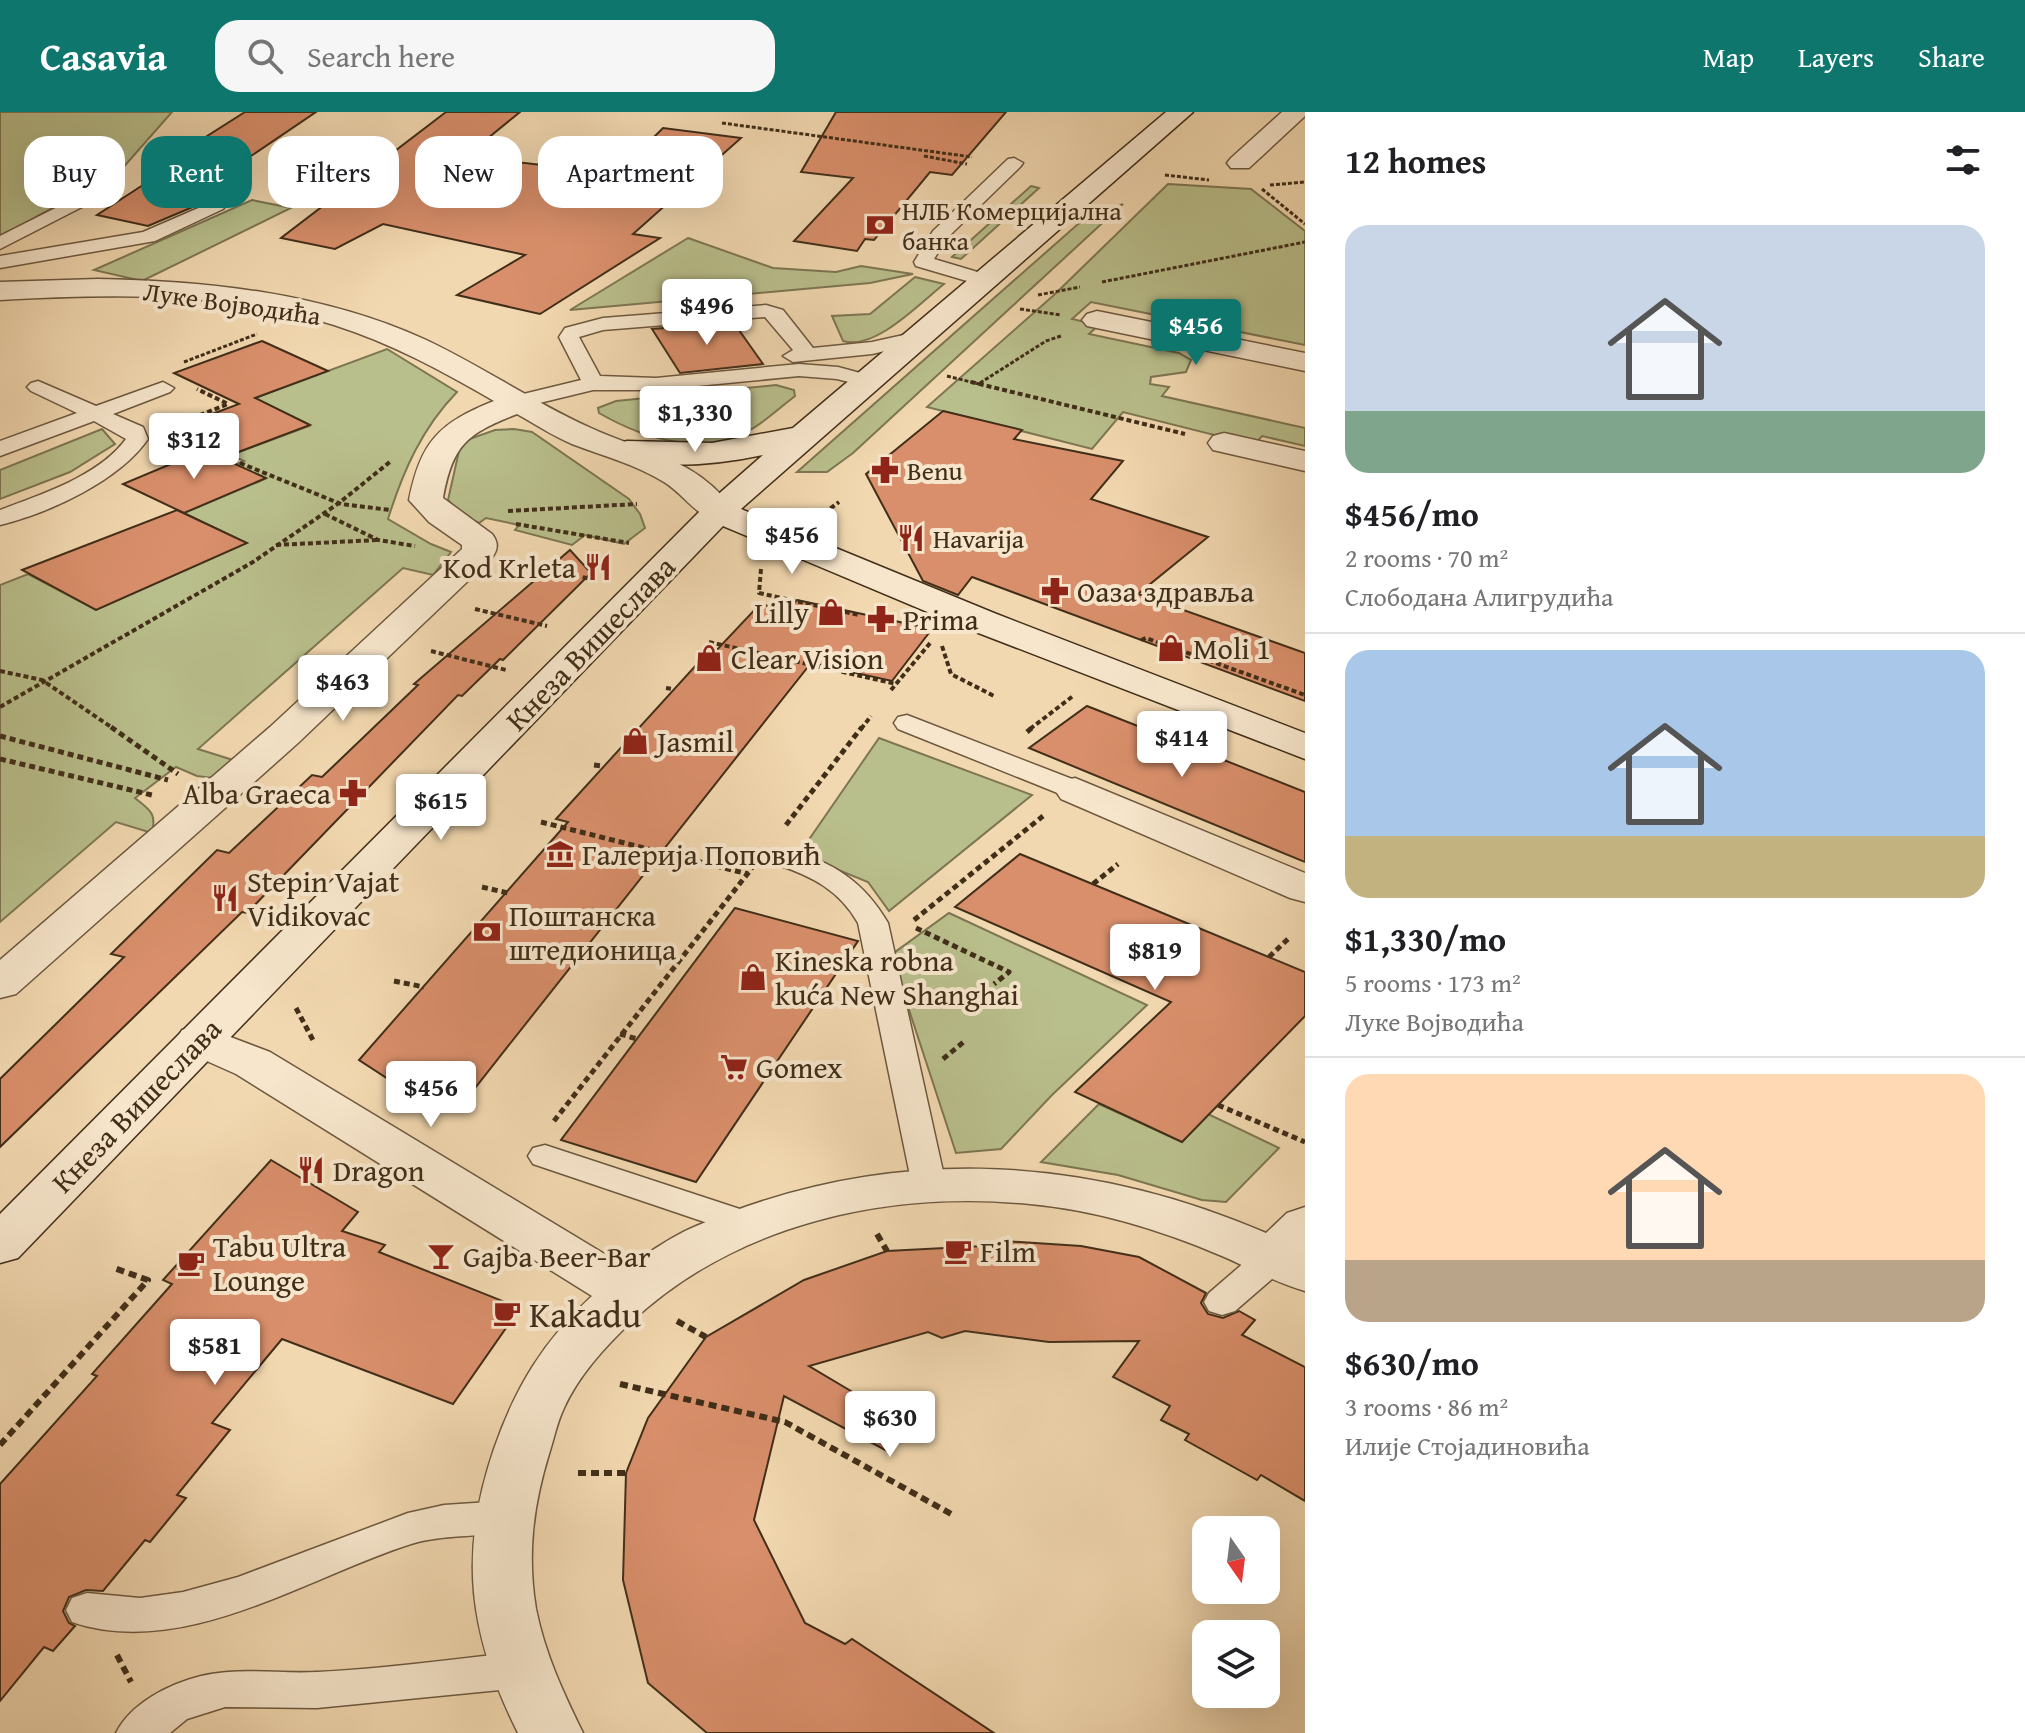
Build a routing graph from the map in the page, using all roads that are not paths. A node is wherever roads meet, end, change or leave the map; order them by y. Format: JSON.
{"nodes":[{"id":1,"x":1181,"y":112,"type":"edge"},
{"id":2,"x":1296,"y":112,"type":"edge"},
{"id":3,"x":1014,"y":163,"type":"road end"},
{"id":4,"x":1240,"y":163,"type":"dead end"},
{"id":5,"x":67,"y":208,"type":"edge"},
{"id":6,"x":211,"y":208,"type":"edge"},
{"id":7,"x":0,"y":243,"type":"edge"},
{"id":8,"x":0,"y":262,"type":"edge"},
{"id":9,"x":984,"y":280,"type":"junction"},
{"id":10,"x":0,"y":291,"type":"edge"},
{"id":11,"x":1097,"y":320,"type":"road end"},
{"id":12,"x":783,"y":323,"type":"junction"},
{"id":13,"x":758,"y":325,"type":"dead end"},
{"id":14,"x":656,"y":335,"type":"dead end"},
{"id":15,"x":917,"y":338,"type":"junction"},
{"id":16,"x":571,"y":343,"type":"junction"},
{"id":17,"x":807,"y":354,"type":"junction"},
{"id":18,"x":760,"y":359,"type":"dead end"},
{"id":19,"x":1305,"y":362,"type":"edge"},
{"id":20,"x":677,"y":368,"type":"dead end"},
{"id":21,"x":868,"y":381,"type":"junction"},
{"id":22,"x":594,"y":384,"type":"junction"},
{"id":23,"x":38,"y":387,"type":"dead end"},
{"id":24,"x":163,"y":388,"type":"dead end"},
{"id":25,"x":71,"y":401,"type":"junction"},
{"id":26,"x":519,"y":402,"type":"junction"},
{"id":27,"x":96,"y":412,"type":"junction"},
{"id":28,"x":47,"y":431,"type":"junction"},
{"id":29,"x":805,"y":434,"type":"junction"},
{"id":30,"x":580,"y":435,"type":"junction"},
{"id":31,"x":1224,"y":443,"type":"road end"},
{"id":32,"x":0,"y":449,"type":"edge"},
{"id":33,"x":627,"y":451,"type":"junction"},
{"id":34,"x":1305,"y":461,"type":"edge"},
{"id":35,"x":718,"y":512,"type":"junction"},
{"id":36,"x":0,"y":518,"type":"edge"},
{"id":37,"x":907,"y":723,"type":"dead end"},
{"id":38,"x":1305,"y":747,"type":"edge"},
{"id":39,"x":1075,"y":790,"type":"joint"},
{"id":40,"x":788,"y":859,"type":"dead end"},
{"id":41,"x":1305,"y":889,"type":"edge"},
{"id":42,"x":0,"y":984,"type":"edge"},
{"id":43,"x":199,"y":1040,"type":"junction"},
{"id":44,"x":546,"y":1143,"type":"road end"},
{"id":45,"x":929,"y":1185,"type":"junction"},
{"id":46,"x":746,"y":1224,"type":"junction"},
{"id":47,"x":0,"y":1245,"type":"edge"},
{"id":48,"x":1295,"y":1252,"type":"edge"},
{"id":49,"x":626,"y":1292,"type":"junction"},
{"id":50,"x":1222,"y":1302,"type":"dead end"},
{"id":51,"x":505,"y":1517,"type":"junction"},
{"id":52,"x":87,"y":1610,"type":"dead end"},
{"id":53,"x":520,"y":1670,"type":"junction"},
{"id":54,"x":138,"y":1715,"type":"edge"},
{"id":55,"x":551,"y":1733,"type":"edge"}],
"edges":[{"from":1,"to":9,"type":"street","name":"Кнеза Вишеслава"},
{"from":2,"to":4,"type":"street"},
{"from":3,"to":9,"type":"lane"},
{"from":5,"to":7,"type":"lane"},
{"from":6,"to":8,"type":"lane"},
{"from":9,"to":15,"type":"street","name":"Кнеза Вишеслава"},
{"from":10,"to":26,"type":"street","name":"Луке Војводића"},
{"from":11,"to":19,"type":"street"},
{"from":12,"to":13,"type":"lane"},
{"from":12,"to":16,"type":"lane"},
{"from":12,"to":17,"type":"lane"},
{"from":14,"to":16,"type":"lane"},
{"from":15,"to":17,"type":"lane"},
{"from":15,"to":21,"type":"street","name":"Кнеза Вишеслава"},
{"from":16,"to":22,"type":"lane"},
{"from":17,"to":18,"type":"lane"},
{"from":20,"to":22,"type":"lane"},
{"from":21,"to":22,"type":"lane"},
{"from":21,"to":29,"type":"street","name":"Кнеза Вишеслава"},
{"from":22,"to":26,"type":"lane"},
{"from":23,"to":25,"type":"lane"},
{"from":24,"to":27,"type":"lane"},
{"from":25,"to":27,"type":"lane"},
{"from":25,"to":28,"type":"lane"},
{"from":26,"to":30,"type":"street","name":"Луке Војводића"},
{"from":26,"to":42,"type":"street"},
{"from":27,"to":28,"type":"lane"},
{"from":27,"to":36,"type":"lane"},
{"from":28,"to":32,"type":"lane"},
{"from":29,"to":33,"type":"street"},
{"from":29,"to":35,"type":"street","name":"Кнеза Вишеслава"},
{"from":30,"to":33,"type":"street","name":"Луке Војводића"},
{"from":30,"to":35,"type":"street","name":"Луке Војводића"},
{"from":31,"to":34,"type":"street"},
{"from":33,"to":35,"type":"street","name":"Луке Војводића"},
{"from":35,"to":38,"type":"street"},
{"from":35,"to":43,"type":"street","name":"Кнеза Вишеслава"},
{"from":37,"to":39,"type":"lane"},
{"from":39,"to":41,"type":"street"},
{"from":40,"to":45,"type":"lane"},
{"from":43,"to":47,"type":"street","name":"Кнеза Вишеслава"},
{"from":43,"to":49,"type":"street"},
{"from":44,"to":46,"type":"lane"},
{"from":45,"to":46,"type":"street"},
{"from":45,"to":48,"type":"street"},
{"from":46,"to":49,"type":"street"},
{"from":48,"to":50,"type":"lane"},
{"from":49,"to":51,"type":"street"},
{"from":51,"to":52,"type":"lane"},
{"from":51,"to":53,"type":"street"},
{"from":53,"to":54,"type":"lane"},
{"from":53,"to":55,"type":"street"}]}
